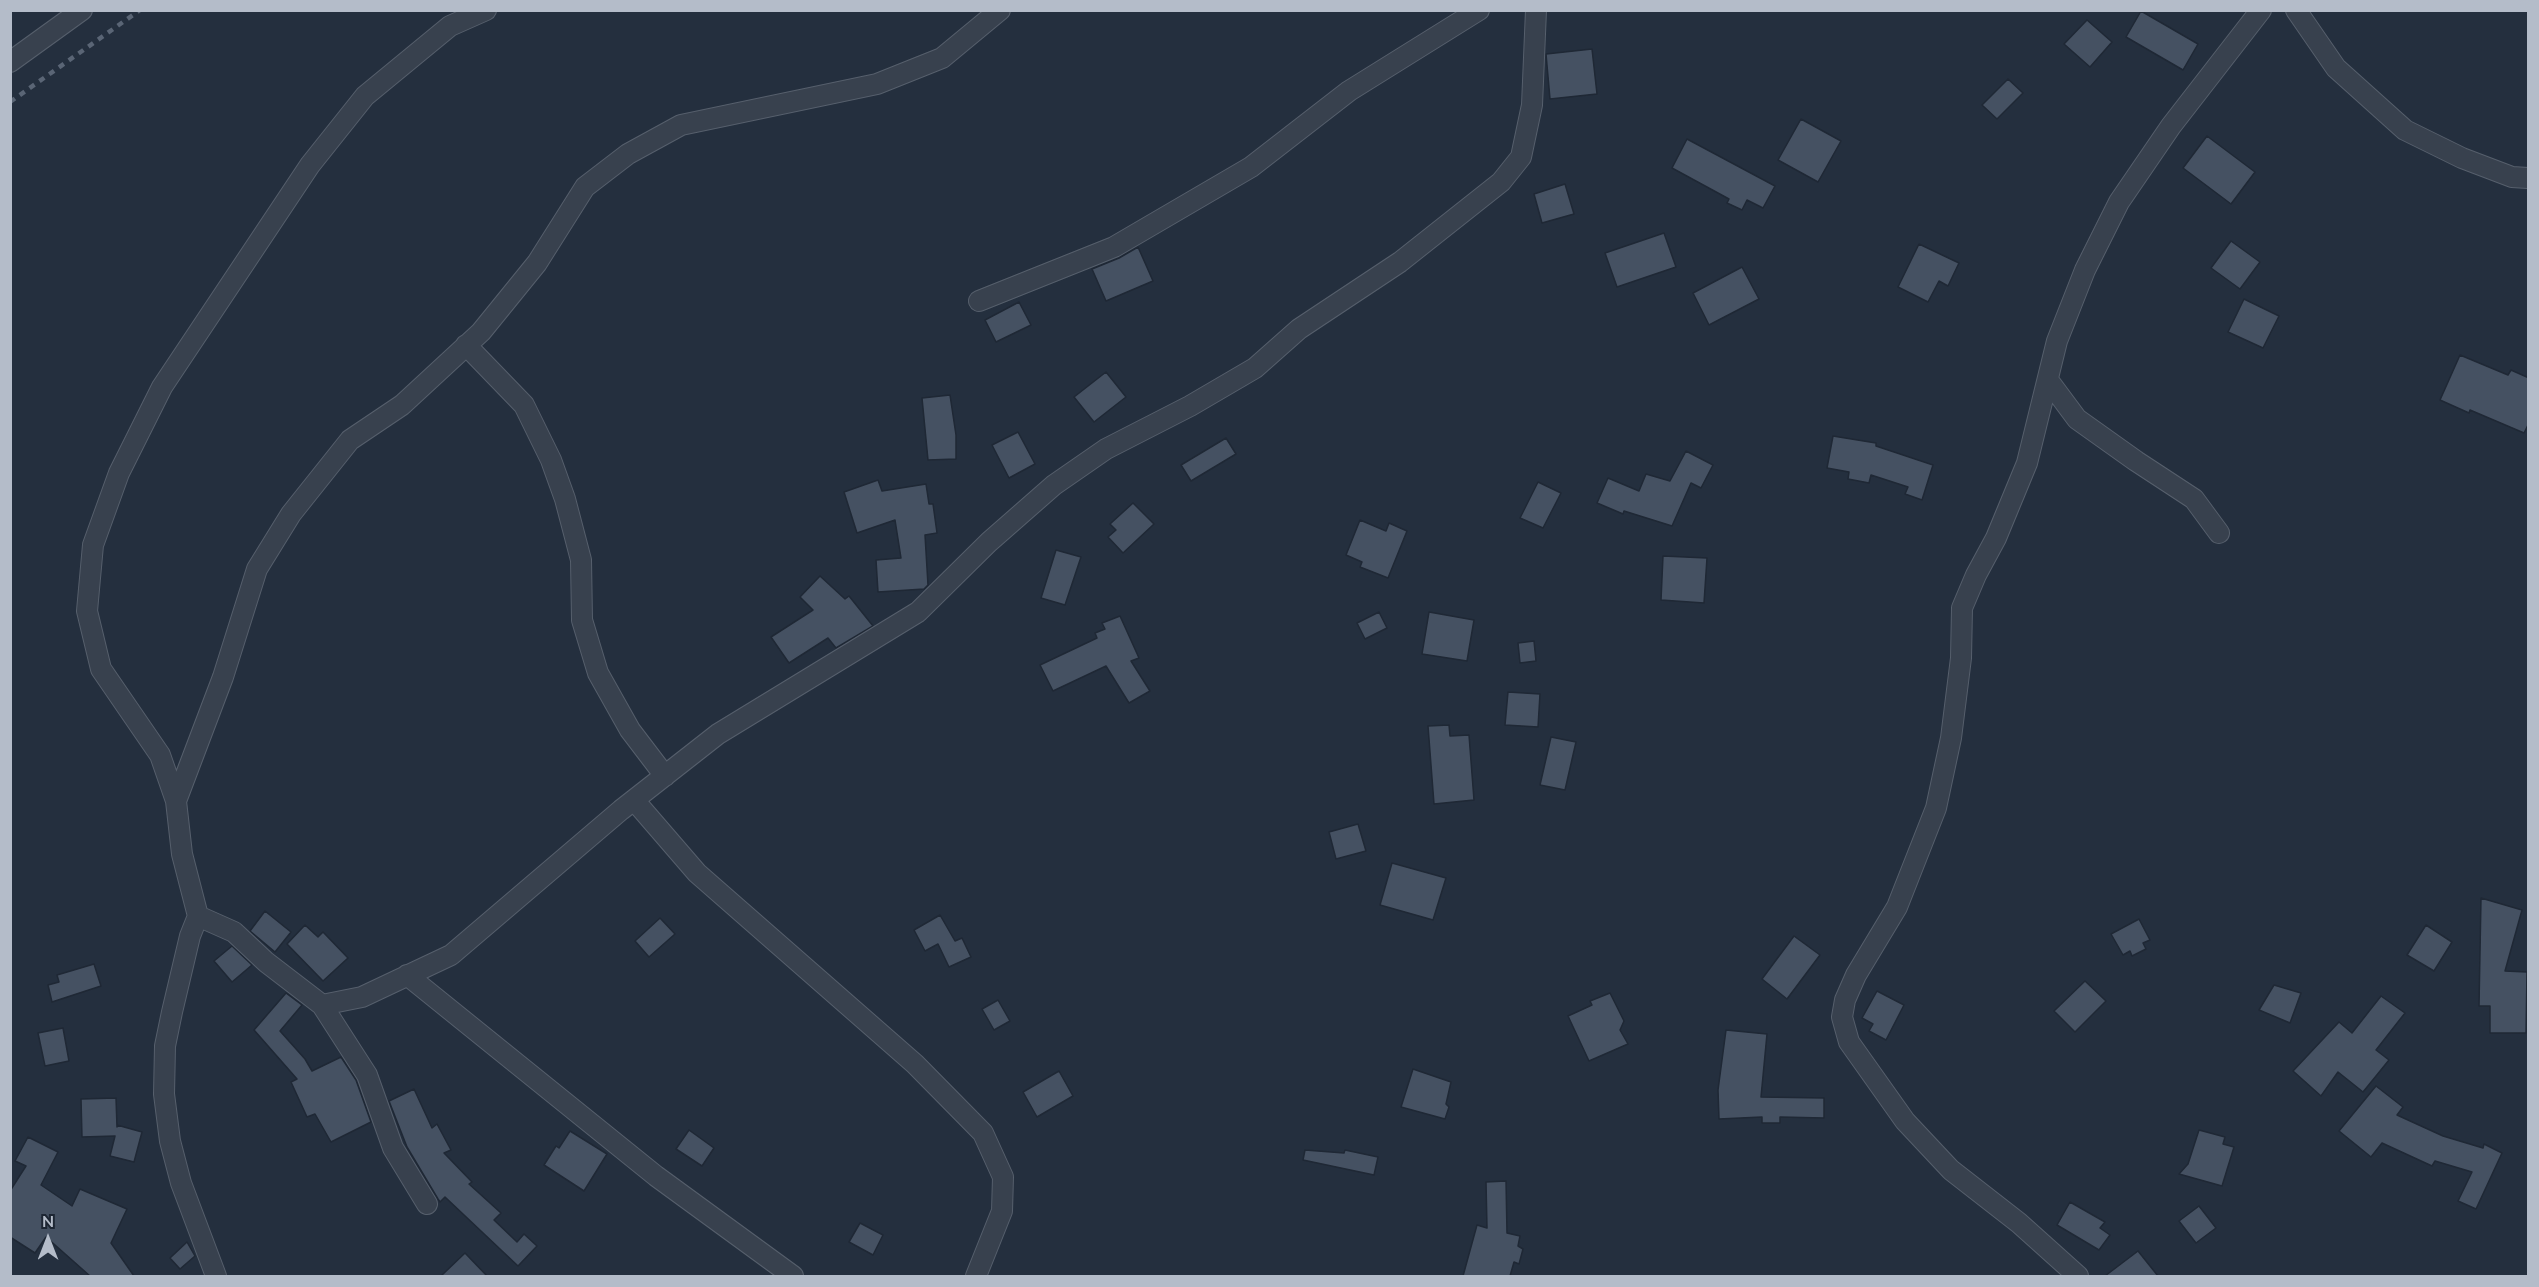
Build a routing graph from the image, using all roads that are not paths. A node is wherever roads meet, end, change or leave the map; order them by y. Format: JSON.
{"nodes":[{"id":1,"x":82,"y":10,"type":"edge"},
{"id":2,"x":486,"y":10,"type":"edge"},
{"id":3,"x":1000,"y":10,"type":"edge"},
{"id":4,"x":1479,"y":10,"type":"edge"},
{"id":5,"x":1536,"y":10,"type":"edge"},
{"id":6,"x":2260,"y":10,"type":"edge"},
{"id":7,"x":2296,"y":10,"type":"edge"},
{"id":8,"x":10,"y":62,"type":"edge"},
{"id":9,"x":2529,"y":178,"type":"edge"},
{"id":10,"x":979,"y":301,"type":"dead end"},
{"id":11,"x":466,"y":345,"type":"junction"},
{"id":12,"x":2048,"y":380,"type":"junction"},
{"id":13,"x":2219,"y":533,"type":"dead end"},
{"id":14,"x":665,"y":776,"type":"junction"},
{"id":15,"x":634,"y":800,"type":"junction"},
{"id":16,"x":176,"y":801,"type":"junction"},
{"id":17,"x":198,"y":916,"type":"junction"},
{"id":18,"x":407,"y":975,"type":"junction"},
{"id":19,"x":322,"y":1005,"type":"junction"},
{"id":20,"x":427,"y":1204,"type":"dead end"},
{"id":21,"x":216,"y":1276,"type":"edge"},
{"id":22,"x":793,"y":1276,"type":"edge"},
{"id":23,"x":976,"y":1276,"type":"edge"},
{"id":24,"x":2078,"y":1276,"type":"edge"}],
"edges":[{"from":1,"to":8,"type":"street"},
{"from":2,"to":16,"type":"street"},
{"from":3,"to":11,"type":"street"},
{"from":4,"to":10,"type":"street"},
{"from":5,"to":14,"type":"street"},
{"from":6,"to":12,"type":"street"},
{"from":7,"to":9,"type":"street"},
{"from":11,"to":14,"type":"street"},
{"from":11,"to":16,"type":"street"},
{"from":12,"to":13,"type":"street"},
{"from":12,"to":24,"type":"street"},
{"from":14,"to":15,"type":"street"},
{"from":15,"to":18,"type":"street"},
{"from":15,"to":23,"type":"street"},
{"from":16,"to":17,"type":"street"},
{"from":17,"to":19,"type":"street"},
{"from":17,"to":21,"type":"street"},
{"from":18,"to":19,"type":"street"},
{"from":18,"to":22,"type":"street"},
{"from":19,"to":20,"type":"street"}]}
